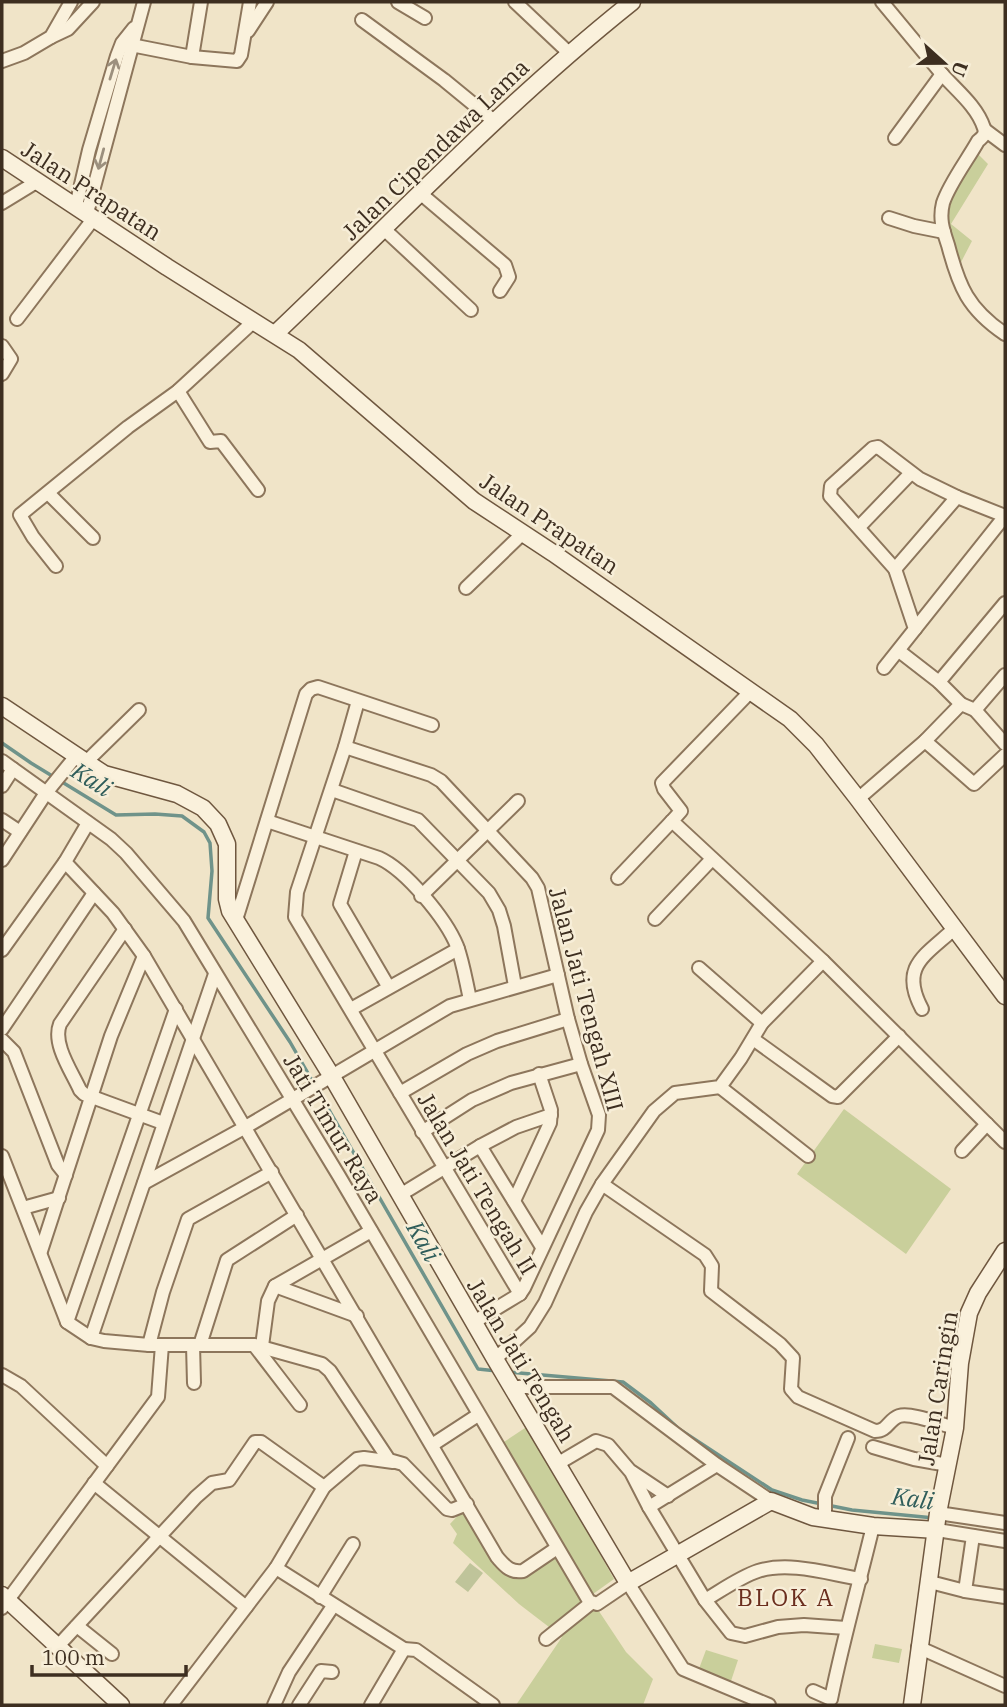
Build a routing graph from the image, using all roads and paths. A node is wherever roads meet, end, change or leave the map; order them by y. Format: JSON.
{"nodes":[{"id":1,"x":71,"y":2,"type":"edge"},
{"id":2,"x":93,"y":2,"type":"edge"},
{"id":3,"x":145,"y":2,"type":"edge"},
{"id":4,"x":201,"y":2,"type":"edge"},
{"id":5,"x":250,"y":2,"type":"edge"},
{"id":6,"x":267,"y":2,"type":"edge"},
{"id":7,"x":398,"y":2,"type":"edge"},
{"id":8,"x":515,"y":2,"type":"edge"},
{"id":9,"x":632,"y":2,"type":"edge"},
{"id":10,"x":882,"y":2,"type":"edge"},
{"id":11,"x":425,"y":18,"type":"dead end"},
{"id":12,"x":362,"y":20,"type":"dead end"},
{"id":13,"x":245,"y":36,"type":"junction"},
{"id":14,"x":51,"y":37,"type":"junction"},
{"id":15,"x":127,"y":45,"type":"junction"},
{"id":16,"x":568,"y":52,"type":"junction"},
{"id":17,"x":192,"y":57,"type":"junction"},
{"id":18,"x":2,"y":61,"type":"edge"},
{"id":19,"x":942,"y":74,"type":"junction"},
{"id":20,"x":494,"y":121,"type":"junction"},
{"id":21,"x":985,"y":130,"type":"junction"},
{"id":22,"x":895,"y":138,"type":"dead end"},
{"id":23,"x":1005,"y":145,"type":"edge"},
{"id":24,"x":2,"y":158,"type":"edge"},
{"id":25,"x":38,"y":181,"type":"junction"},
{"id":26,"x":420,"y":193,"type":"junction"},
{"id":27,"x":2,"y":202,"type":"edge"},
{"id":28,"x":86,"y":212,"type":"junction"},
{"id":29,"x":889,"y":218,"type":"dead end"},
{"id":30,"x":385,"y":230,"type":"junction"},
{"id":31,"x":944,"y":232,"type":"junction"},
{"id":32,"x":500,"y":291,"type":"dead end"},
{"id":33,"x":471,"y":310,"type":"dead end"},
{"id":34,"x":17,"y":319,"type":"dead end"},
{"id":35,"x":253,"y":322,"type":"junction"},
{"id":36,"x":275,"y":334,"type":"junction"},
{"id":37,"x":1005,"y":334,"type":"edge"},
{"id":38,"x":2,"y":346,"type":"edge"},
{"id":39,"x":2,"y":374,"type":"edge"},
{"id":40,"x":178,"y":391,"type":"junction"},
{"id":41,"x":911,"y":473,"type":"junction"},
{"id":42,"x":258,"y":491,"type":"dead end"},
{"id":43,"x":48,"y":493,"type":"junction"},
{"id":44,"x":957,"y":497,"type":"junction"},
{"id":45,"x":1005,"y":516,"type":"edge"},
{"id":46,"x":859,"y":527,"type":"junction"},
{"id":47,"x":523,"y":533,"type":"junction"},
{"id":48,"x":93,"y":538,"type":"dead end"},
{"id":49,"x":56,"y":566,"type":"dead end"},
{"id":50,"x":895,"y":569,"type":"junction"},
{"id":51,"x":467,"y":588,"type":"dead end"},
{"id":52,"x":1005,"y":603,"type":"edge"},
{"id":53,"x":915,"y":629,"type":"junction"},
{"id":54,"x":899,"y":651,"type":"junction"},
{"id":55,"x":884,"y":668,"type":"dead end"},
{"id":56,"x":1005,"y":675,"type":"edge"},
{"id":57,"x":939,"y":682,"type":"junction"},
{"id":58,"x":751,"y":691,"type":"junction"},
{"id":59,"x":358,"y":701,"type":"junction"},
{"id":60,"x":961,"y":704,"type":"junction"},
{"id":61,"x":2,"y":706,"type":"edge"},
{"id":62,"x":139,"y":710,"type":"dead end"},
{"id":63,"x":975,"y":710,"type":"junction"},
{"id":64,"x":432,"y":725,"type":"dead end"},
{"id":65,"x":925,"y":741,"type":"junction"},
{"id":66,"x":1005,"y":744,"type":"edge"},
{"id":67,"x":345,"y":747,"type":"junction"},
{"id":68,"x":1005,"y":755,"type":"edge"},
{"id":69,"x":80,"y":759,"type":"junction"},
{"id":70,"x":7,"y":765,"type":"edge"},
{"id":71,"x":54,"y":784,"type":"junction"},
{"id":72,"x":2,"y":786,"type":"edge"},
{"id":73,"x":331,"y":790,"type":"junction"},
{"id":74,"x":858,"y":799,"type":"junction"},
{"id":75,"x":518,"y":801,"type":"dead end"},
{"id":76,"x":2,"y":820,"type":"edge"},
{"id":77,"x":267,"y":821,"type":"junction"},
{"id":78,"x":672,"y":821,"type":"junction"},
{"id":79,"x":88,"y":823,"type":"junction"},
{"id":80,"x":489,"y":831,"type":"junction"},
{"id":81,"x":20,"y":832,"type":"junction"},
{"id":82,"x":314,"y":838,"type":"junction"},
{"id":83,"x":356,"y":851,"type":"junction"},
{"id":84,"x":458,"y":859,"type":"junction"},
{"id":85,"x":712,"y":859,"type":"junction"},
{"id":86,"x":2,"y":860,"type":"edge"},
{"id":87,"x":65,"y":862,"type":"junction"},
{"id":88,"x":618,"y":878,"type":"dead end"},
{"id":89,"x":94,"y":892,"type":"junction"},
{"id":90,"x":421,"y":895,"type":"junction"},
{"id":91,"x":655,"y":919,"type":"dead end"},
{"id":92,"x":236,"y":920,"type":"junction"},
{"id":93,"x":955,"y":928,"type":"junction"},
{"id":94,"x":125,"y":929,"type":"junction"},
{"id":95,"x":458,"y":949,"type":"junction"},
{"id":96,"x":2,"y":950,"type":"edge"},
{"id":97,"x":144,"y":956,"type":"junction"},
{"id":98,"x":823,"y":961,"type":"junction"},
{"id":99,"x":699,"y":968,"type":"dead end"},
{"id":100,"x":215,"y":974,"type":"junction"},
{"id":101,"x":558,"y":975,"type":"junction"},
{"id":102,"x":388,"y":986,"type":"junction"},
{"id":103,"x":515,"y":986,"type":"junction"},
{"id":104,"x":1005,"y":996,"type":"edge"},
{"id":105,"x":470,"y":999,"type":"junction"},
{"id":106,"x":176,"y":1009,"type":"junction"},
{"id":107,"x":351,"y":1009,"type":"junction"},
{"id":108,"x":922,"y":1009,"type":"dead end"},
{"id":109,"x":568,"y":1019,"type":"junction"},
{"id":110,"x":761,"y":1023,"type":"junction"},
{"id":111,"x":2,"y":1029,"type":"edge"},
{"id":112,"x":900,"y":1036,"type":"junction"},
{"id":113,"x":753,"y":1039,"type":"junction"},
{"id":114,"x":2,"y":1040,"type":"edge"},
{"id":115,"x":192,"y":1040,"type":"junction"},
{"id":116,"x":376,"y":1051,"type":"junction"},
{"id":117,"x":581,"y":1064,"type":"junction"},
{"id":118,"x":539,"y":1074,"type":"junction"},
{"id":119,"x":327,"y":1077,"type":"junction"},
{"id":120,"x":720,"y":1087,"type":"junction"},
{"id":121,"x":400,"y":1093,"type":"junction"},
{"id":122,"x":296,"y":1097,"type":"junction"},
{"id":123,"x":91,"y":1098,"type":"junction"},
{"id":124,"x":141,"y":1115,"type":"junction"},
{"id":125,"x":551,"y":1115,"type":"junction"},
{"id":126,"x":163,"y":1123,"type":"junction"},
{"id":127,"x":987,"y":1124,"type":"junction"},
{"id":128,"x":244,"y":1128,"type":"junction"},
{"id":129,"x":422,"y":1132,"type":"junction"},
{"id":130,"x":1005,"y":1142,"type":"edge"},
{"id":131,"x":480,"y":1146,"type":"junction"},
{"id":132,"x":962,"y":1151,"type":"dead end"},
{"id":133,"x":2,"y":1156,"type":"edge"},
{"id":134,"x":808,"y":1156,"type":"dead end"},
{"id":135,"x":443,"y":1169,"type":"junction"},
{"id":136,"x":272,"y":1172,"type":"junction"},
{"id":137,"x":66,"y":1175,"type":"junction"},
{"id":138,"x":144,"y":1183,"type":"junction"},
{"id":139,"x":601,"y":1184,"type":"junction"},
{"id":140,"x":400,"y":1195,"type":"junction"},
{"id":141,"x":59,"y":1198,"type":"junction"},
{"id":142,"x":514,"y":1201,"type":"junction"},
{"id":143,"x":23,"y":1208,"type":"junction"},
{"id":144,"x":297,"y":1215,"type":"junction"},
{"id":145,"x":371,"y":1231,"type":"junction"},
{"id":146,"x":542,"y":1247,"type":"junction"},
{"id":147,"x":41,"y":1251,"type":"junction"},
{"id":148,"x":1005,"y":1251,"type":"edge"},
{"id":149,"x":323,"y":1258,"type":"junction"},
{"id":150,"x":275,"y":1286,"type":"junction"},
{"id":151,"x":520,"y":1294,"type":"junction"},
{"id":152,"x":357,"y":1316,"type":"junction"},
{"id":153,"x":67,"y":1322,"type":"junction"},
{"id":154,"x":474,"y":1322,"type":"junction"},
{"id":155,"x":91,"y":1338,"type":"junction"},
{"id":156,"x":155,"y":1345,"type":"junction"},
{"id":157,"x":197,"y":1345,"type":"junction"},
{"id":158,"x":258,"y":1346,"type":"junction"},
{"id":159,"x":503,"y":1372,"type":"junction"},
{"id":160,"x":2,"y":1375,"type":"edge"},
{"id":161,"x":194,"y":1383,"type":"dead end"},
{"id":162,"x":300,"y":1405,"type":"dead end"},
{"id":163,"x":478,"y":1415,"type":"junction"},
{"id":164,"x":955,"y":1428,"type":"junction"},
{"id":165,"x":848,"y":1438,"type":"dead end"},
{"id":166,"x":432,"y":1445,"type":"junction"},
{"id":167,"x":873,"y":1447,"type":"dead end"},
{"id":168,"x":393,"y":1462,"type":"junction"},
{"id":169,"x":557,"y":1464,"type":"junction"},
{"id":170,"x":718,"y":1465,"type":"junction"},
{"id":171,"x":948,"y":1465,"type":"junction"},
{"id":172,"x":107,"y":1466,"type":"junction"},
{"id":173,"x":631,"y":1472,"type":"junction"},
{"id":174,"x":94,"y":1483,"type":"junction"},
{"id":175,"x":324,"y":1488,"type":"junction"},
{"id":176,"x":668,"y":1496,"type":"junction"},
{"id":177,"x":771,"y":1501,"type":"junction"},
{"id":178,"x":467,"y":1504,"type":"junction"},
{"id":179,"x":649,"y":1507,"type":"junction"},
{"id":180,"x":824,"y":1510,"type":"junction"},
{"id":181,"x":937,"y":1522,"type":"junction"},
{"id":182,"x":1005,"y":1523,"type":"edge"},
{"id":183,"x":873,"y":1526,"type":"junction"},
{"id":184,"x":973,"y":1536,"type":"junction"},
{"id":185,"x":160,"y":1537,"type":"junction"},
{"id":186,"x":1005,"y":1541,"type":"edge"},
{"id":187,"x":353,"y":1544,"type":"dead end"},
{"id":188,"x":557,"y":1548,"type":"junction"},
{"id":189,"x":679,"y":1554,"type":"junction"},
{"id":190,"x":276,"y":1569,"type":"junction"},
{"id":191,"x":861,"y":1579,"type":"junction"},
{"id":192,"x":930,"y":1582,"type":"junction"},
{"id":193,"x":628,"y":1583,"type":"junction"},
{"id":194,"x":965,"y":1591,"type":"junction"},
{"id":195,"x":320,"y":1597,"type":"junction"},
{"id":196,"x":1005,"y":1597,"type":"edge"},
{"id":197,"x":705,"y":1600,"type":"junction"},
{"id":198,"x":4,"y":1601,"type":"edge"},
{"id":199,"x":591,"y":1603,"type":"junction"},
{"id":200,"x":333,"y":1606,"type":"junction"},
{"id":201,"x":246,"y":1607,"type":"junction"},
{"id":202,"x":77,"y":1626,"type":"junction"},
{"id":203,"x":846,"y":1628,"type":"junction"},
{"id":204,"x":546,"y":1639,"type":"dead end"},
{"id":205,"x":58,"y":1646,"type":"junction"},
{"id":206,"x":918,"y":1647,"type":"junction"},
{"id":207,"x":404,"y":1648,"type":"junction"},
{"id":208,"x":112,"y":1654,"type":"dead end"},
{"id":209,"x":332,"y":1672,"type":"dead end"},
{"id":210,"x":1005,"y":1686,"type":"edge"},
{"id":211,"x":813,"y":1691,"type":"dead end"},
{"id":212,"x":121,"y":1705,"type":"edge"},
{"id":213,"x":171,"y":1705,"type":"edge"},
{"id":214,"x":274,"y":1705,"type":"edge"},
{"id":215,"x":299,"y":1705,"type":"edge"},
{"id":216,"x":371,"y":1705,"type":"edge"},
{"id":217,"x":493,"y":1705,"type":"edge"},
{"id":218,"x":769,"y":1705,"type":"edge"},
{"id":219,"x":912,"y":1705,"type":"edge"}],
"edges":[{"from":1,"to":14,"type":"street"},
{"from":2,"to":14,"type":"street"},
{"from":3,"to":15,"type":"street"},
{"from":4,"to":17,"type":"street"},
{"from":5,"to":13,"type":"street"},
{"from":6,"to":13,"type":"street"},
{"from":7,"to":11,"type":"street"},
{"from":8,"to":16,"type":"street"},
{"from":9,"to":16,"type":"main road","name":"Jalan Cipendawa Lama"},
{"from":10,"to":19,"type":"street"},
{"from":12,"to":20,"type":"street"},
{"from":13,"to":17,"type":"street"},
{"from":14,"to":18,"type":"street"},
{"from":15,"to":17,"type":"street"},
{"from":15,"to":28,"type":"street"},
{"from":16,"to":20,"type":"main road","name":"Jalan Cipendawa Lama"},
{"from":19,"to":21,"type":"street"},
{"from":19,"to":22,"type":"street"},
{"from":20,"to":26,"type":"main road","name":"Jalan Cipendawa Lama"},
{"from":21,"to":23,"type":"street"},
{"from":21,"to":31,"type":"street"},
{"from":24,"to":25,"type":"main road","name":"Jalan Prapatan"},
{"from":25,"to":27,"type":"street"},
{"from":25,"to":28,"type":"main road","name":"Jalan Prapatan"},
{"from":26,"to":30,"type":"main road","name":"Jalan Cipendawa Lama"},
{"from":26,"to":32,"type":"street"},
{"from":28,"to":34,"type":"street"},
{"from":28,"to":35,"type":"main road","name":"Jalan Prapatan"},
{"from":29,"to":31,"type":"street"},
{"from":30,"to":33,"type":"street"},
{"from":30,"to":36,"type":"main road","name":"Jalan Cipendawa Lama"},
{"from":31,"to":37,"type":"street"},
{"from":35,"to":36,"type":"main road","name":"Jalan Prapatan"},
{"from":35,"to":40,"type":"street"},
{"from":36,"to":47,"type":"main road","name":"Jalan Prapatan"},
{"from":38,"to":39,"type":"street"},
{"from":40,"to":42,"type":"street"},
{"from":40,"to":43,"type":"street"},
{"from":41,"to":44,"type":"street"},
{"from":41,"to":46,"type":"street"},
{"from":41,"to":46,"type":"street"},
{"from":43,"to":48,"type":"street"},
{"from":43,"to":49,"type":"street"},
{"from":44,"to":45,"type":"street"},
{"from":44,"to":50,"type":"street"},
{"from":45,"to":53,"type":"street"},
{"from":46,"to":50,"type":"street"},
{"from":47,"to":51,"type":"street"},
{"from":47,"to":58,"type":"main road","name":"Jalan Prapatan"},
{"from":50,"to":53,"type":"street"},
{"from":52,"to":57,"type":"street"},
{"from":53,"to":54,"type":"street"},
{"from":54,"to":55,"type":"street"},
{"from":54,"to":57,"type":"street"},
{"from":56,"to":63,"type":"street"},
{"from":57,"to":60,"type":"street"},
{"from":58,"to":74,"type":"main road","name":"Jalan Prapatan"},
{"from":58,"to":78,"type":"street"},
{"from":59,"to":64,"type":"street"},
{"from":59,"to":67,"type":"street","name":"Jalan Jati Tengah II"},
{"from":59,"to":77,"type":"street"},
{"from":60,"to":63,"type":"street"},
{"from":60,"to":65,"type":"street"},
{"from":61,"to":69,"type":"main road","name":"Jalan Jati Tengah"},
{"from":62,"to":69,"type":"street"},
{"from":63,"to":66,"type":"street"},
{"from":65,"to":68,"type":"street"},
{"from":65,"to":74,"type":"street"},
{"from":67,"to":73,"type":"street","name":"Jalan Jati Tengah II"},
{"from":67,"to":80,"type":"street","name":"Jalan Jati Tengah XIII"},
{"from":69,"to":71,"type":"street"},
{"from":69,"to":92,"type":"main road","name":"Jalan Jati Tengah"},
{"from":70,"to":71,"type":"street","name":"Jati Timur Raya"},
{"from":70,"to":72,"type":"street"},
{"from":71,"to":79,"type":"street","name":"Jati Timur Raya"},
{"from":71,"to":81,"type":"street"},
{"from":73,"to":82,"type":"street","name":"Jalan Jati Tengah II"},
{"from":73,"to":84,"type":"street"},
{"from":74,"to":93,"type":"main road","name":"Jalan Prapatan"},
{"from":75,"to":80,"type":"street"},
{"from":76,"to":81,"type":"street"},
{"from":77,"to":82,"type":"street"},
{"from":77,"to":92,"type":"street"},
{"from":78,"to":85,"type":"street"},
{"from":78,"to":88,"type":"street"},
{"from":79,"to":87,"type":"street"},
{"from":79,"to":100,"type":"street","name":"Jati Timur Raya"},
{"from":80,"to":84,"type":"street"},
{"from":80,"to":101,"type":"street","name":"Jalan Jati Tengah XIII"},
{"from":81,"to":86,"type":"street"},
{"from":82,"to":83,"type":"street"},
{"from":82,"to":107,"type":"street","name":"Jalan Jati Tengah II"},
{"from":83,"to":90,"type":"street"},
{"from":83,"to":102,"type":"street"},
{"from":84,"to":90,"type":"street"},
{"from":84,"to":103,"type":"street"},
{"from":85,"to":91,"type":"street"},
{"from":85,"to":98,"type":"street"},
{"from":87,"to":89,"type":"street"},
{"from":87,"to":96,"type":"street"},
{"from":89,"to":94,"type":"street"},
{"from":89,"to":111,"type":"street"},
{"from":90,"to":95,"type":"street"},
{"from":92,"to":119,"type":"main road","name":"Jalan Jati Tengah"},
{"from":93,"to":104,"type":"main road","name":"Jalan Prapatan"},
{"from":93,"to":108,"type":"street"},
{"from":94,"to":97,"type":"street"},
{"from":94,"to":123,"type":"street"},
{"from":95,"to":102,"type":"street"},
{"from":95,"to":105,"type":"street"},
{"from":97,"to":106,"type":"street"},
{"from":97,"to":123,"type":"street"},
{"from":98,"to":110,"type":"street"},
{"from":98,"to":112,"type":"street"},
{"from":99,"to":110,"type":"street"},
{"from":100,"to":115,"type":"street"},
{"from":100,"to":122,"type":"street","name":"Jati Timur Raya"},
{"from":101,"to":103,"type":"street"},
{"from":101,"to":109,"type":"street","name":"Jalan Jati Tengah XIII"},
{"from":102,"to":107,"type":"street"},
{"from":103,"to":105,"type":"street"},
{"from":105,"to":116,"type":"street"},
{"from":106,"to":115,"type":"street"},
{"from":106,"to":124,"type":"street"},
{"from":107,"to":116,"type":"street","name":"Jalan Jati Tengah II"},
{"from":109,"to":117,"type":"street","name":"Jalan Jati Tengah XIII"},
{"from":109,"to":121,"type":"street"},
{"from":110,"to":113,"type":"street"},
{"from":112,"to":113,"type":"street"},
{"from":112,"to":127,"type":"street"},
{"from":113,"to":120,"type":"street"},
{"from":114,"to":137,"type":"street"},
{"from":115,"to":126,"type":"street"},
{"from":115,"to":128,"type":"street"},
{"from":116,"to":119,"type":"street"},
{"from":116,"to":121,"type":"street","name":"Jalan Jati Tengah II"},
{"from":117,"to":118,"type":"street"},
{"from":117,"to":146,"type":"street","name":"Jalan Jati Tengah XIII"},
{"from":118,"to":125,"type":"street"},
{"from":118,"to":129,"type":"street"},
{"from":119,"to":122,"type":"street"},
{"from":119,"to":140,"type":"main road","name":"Jalan Jati Tengah"},
{"from":120,"to":134,"type":"street"},
{"from":120,"to":139,"type":"street"},
{"from":121,"to":129,"type":"street","name":"Jalan Jati Tengah II"},
{"from":122,"to":128,"type":"street"},
{"from":122,"to":145,"type":"street","name":"Jati Timur Raya"},
{"from":123,"to":124,"type":"street"},
{"from":123,"to":137,"type":"street"},
{"from":124,"to":126,"type":"street"},
{"from":124,"to":153,"type":"street"},
{"from":125,"to":131,"type":"street"},
{"from":125,"to":142,"type":"street"},
{"from":126,"to":138,"type":"street"},
{"from":127,"to":130,"type":"street"},
{"from":127,"to":132,"type":"street"},
{"from":128,"to":136,"type":"street"},
{"from":128,"to":138,"type":"street"},
{"from":129,"to":135,"type":"street","name":"Jalan Jati Tengah II"},
{"from":131,"to":135,"type":"street"},
{"from":131,"to":142,"type":"street"},
{"from":133,"to":143,"type":"street"},
{"from":135,"to":140,"type":"street"},
{"from":135,"to":151,"type":"street","name":"Jalan Jati Tengah II"},
{"from":136,"to":144,"type":"street"},
{"from":136,"to":156,"type":"street"},
{"from":137,"to":141,"type":"street"},
{"from":138,"to":155,"type":"street"},
{"from":139,"to":159,"type":"street"},
{"from":139,"to":164,"type":"street"},
{"from":140,"to":154,"type":"main road","name":"Jalan Jati Tengah"},
{"from":141,"to":143,"type":"street"},
{"from":141,"to":147,"type":"street"},
{"from":142,"to":146,"type":"street"},
{"from":143,"to":147,"type":"street"},
{"from":144,"to":149,"type":"street"},
{"from":144,"to":157,"type":"street"},
{"from":145,"to":149,"type":"street"},
{"from":145,"to":163,"type":"street","name":"Jati Timur Raya"},
{"from":146,"to":151,"type":"street","name":"Jalan Jati Tengah XIII"},
{"from":147,"to":153,"type":"street"},
{"from":148,"to":164,"type":"main road","name":"Jalan Caringin"},
{"from":149,"to":150,"type":"street"},
{"from":149,"to":152,"type":"street"},
{"from":150,"to":152,"type":"street"},
{"from":150,"to":158,"type":"street"},
{"from":151,"to":154,"type":"street"},
{"from":152,"to":166,"type":"street"},
{"from":153,"to":155,"type":"street"},
{"from":154,"to":159,"type":"main road","name":"Jalan Jati Tengah"},
{"from":155,"to":156,"type":"street"},
{"from":156,"to":157,"type":"street"},
{"from":156,"to":172,"type":"street"},
{"from":157,"to":158,"type":"street"},
{"from":157,"to":161,"type":"street"},
{"from":158,"to":162,"type":"street"},
{"from":158,"to":168,"type":"street"},
{"from":159,"to":169,"type":"main road","name":"Jalan Jati Tengah"},
{"from":159,"to":170,"type":"street"},
{"from":160,"to":172,"type":"street"},
{"from":163,"to":166,"type":"street"},
{"from":163,"to":188,"type":"street","name":"Jati Timur Raya"},
{"from":164,"to":171,"type":"main road","name":"Jalan Caringin"},
{"from":165,"to":180,"type":"street"},
{"from":166,"to":178,"type":"street"},
{"from":167,"to":171,"type":"street"},
{"from":168,"to":175,"type":"street"},
{"from":168,"to":178,"type":"street"},
{"from":169,"to":173,"type":"street"},
{"from":169,"to":193,"type":"main road","name":"Jalan Jati Tengah"},
{"from":170,"to":176,"type":"street"},
{"from":170,"to":177,"type":"street"},
{"from":171,"to":181,"type":"main road","name":"Jalan Caringin"},
{"from":172,"to":174,"type":"street"},
{"from":173,"to":176,"type":"street"},
{"from":173,"to":179,"type":"street"},
{"from":174,"to":185,"type":"street"},
{"from":174,"to":198,"type":"street"},
{"from":175,"to":185,"type":"street"},
{"from":175,"to":190,"type":"street"},
{"from":176,"to":179,"type":"street"},
{"from":177,"to":180,"type":"main road"},
{"from":177,"to":189,"type":"main road"},
{"from":178,"to":188,"type":"street"},
{"from":179,"to":189,"type":"street"},
{"from":180,"to":183,"type":"main road"},
{"from":181,"to":182,"type":"street"},
{"from":181,"to":183,"type":"main road"},
{"from":181,"to":184,"type":"street"},
{"from":181,"to":192,"type":"main road","name":"Jalan Caringin"},
{"from":183,"to":191,"type":"street"},
{"from":184,"to":186,"type":"street"},
{"from":184,"to":194,"type":"street"},
{"from":185,"to":201,"type":"street"},
{"from":185,"to":202,"type":"street"},
{"from":187,"to":195,"type":"street"},
{"from":188,"to":199,"type":"street","name":"Jati Timur Raya"},
{"from":189,"to":193,"type":"main road"},
{"from":189,"to":197,"type":"street"},
{"from":190,"to":195,"type":"street"},
{"from":190,"to":201,"type":"street"},
{"from":191,"to":197,"type":"street"},
{"from":191,"to":203,"type":"street"},
{"from":192,"to":194,"type":"street"},
{"from":192,"to":206,"type":"main road","name":"Jalan Caringin"},
{"from":193,"to":199,"type":"street"},
{"from":193,"to":218,"type":"street"},
{"from":194,"to":196,"type":"street"},
{"from":195,"to":200,"type":"street"},
{"from":197,"to":203,"type":"street"},
{"from":198,"to":205,"type":"main road"},
{"from":199,"to":204,"type":"street"},
{"from":200,"to":207,"type":"street"},
{"from":200,"to":214,"type":"street"},
{"from":201,"to":213,"type":"street"},
{"from":202,"to":205,"type":"street"},
{"from":202,"to":208,"type":"street"},
{"from":203,"to":211,"type":"street"},
{"from":205,"to":212,"type":"main road"},
{"from":206,"to":210,"type":"street"},
{"from":206,"to":219,"type":"main road","name":"Jalan Caringin"},
{"from":207,"to":216,"type":"street"},
{"from":207,"to":217,"type":"street"},
{"from":209,"to":215,"type":"street"}]}
